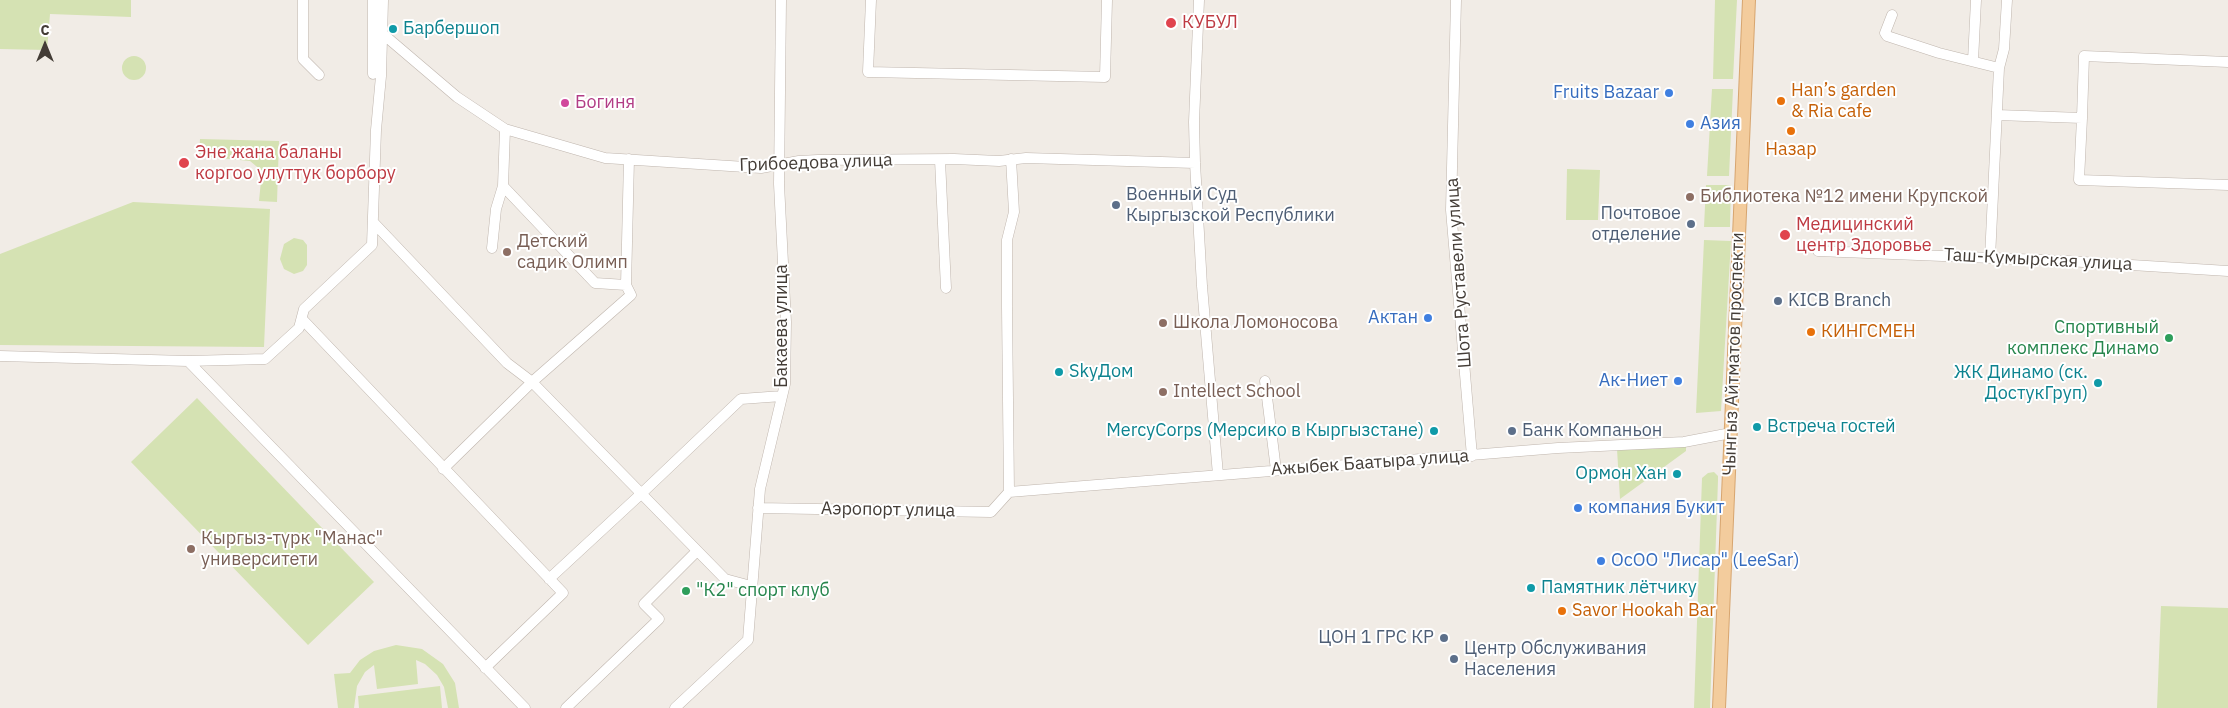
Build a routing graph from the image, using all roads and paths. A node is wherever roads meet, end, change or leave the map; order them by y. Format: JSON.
{"nodes":[{"id":1,"x":303,"y":0,"type":"edge"},
{"id":2,"x":373,"y":0,"type":"edge"},
{"id":3,"x":383,"y":0,"type":"edge"},
{"id":4,"x":781,"y":0,"type":"edge"},
{"id":5,"x":871,"y":0,"type":"edge"},
{"id":6,"x":1107,"y":0,"type":"edge"},
{"id":7,"x":1200,"y":0,"type":"edge"},
{"id":8,"x":1456,"y":0,"type":"edge"},
{"id":9,"x":1749,"y":0,"type":"edge"},
{"id":10,"x":1976,"y":0,"type":"edge"},
{"id":11,"x":2007,"y":0,"type":"edge"},
{"id":12,"x":1892,"y":15,"type":"dead end"},
{"id":13,"x":383,"y":34,"type":"junction"},
{"id":14,"x":1973,"y":61,"type":"junction"},
{"id":15,"x":2228,"y":62,"type":"edge"},
{"id":16,"x":1999,"y":68,"type":"junction"},
{"id":17,"x":373,"y":74,"type":"dead end"},
{"id":18,"x":319,"y":75,"type":"dead end"},
{"id":19,"x":1997,"y":115,"type":"junction"},
{"id":20,"x":2082,"y":118,"type":"junction"},
{"id":21,"x":505,"y":129,"type":"junction"},
{"id":22,"x":629,"y":159,"type":"junction"},
{"id":23,"x":1011,"y":159,"type":"junction"},
{"id":24,"x":940,"y":160,"type":"junction"},
{"id":25,"x":1195,"y":163,"type":"junction"},
{"id":26,"x":780,"y":165,"type":"junction"},
{"id":27,"x":2228,"y":185,"type":"edge"},
{"id":28,"x":503,"y":186,"type":"junction"},
{"id":29,"x":373,"y":222,"type":"junction"},
{"id":30,"x":492,"y":248,"type":"dead end"},
{"id":31,"x":1818,"y":251,"type":"dead end"},
{"id":32,"x":1990,"y":258,"type":"junction"},
{"id":33,"x":2228,"y":271,"type":"edge"},
{"id":34,"x":626,"y":284,"type":"junction"},
{"id":35,"x":946,"y":288,"type":"dead end"},
{"id":36,"x":302,"y":318,"type":"junction"},
{"id":37,"x":0,"y":356,"type":"edge"},
{"id":38,"x":188,"y":361,"type":"junction"},
{"id":39,"x":1265,"y":381,"type":"dead end"},
{"id":40,"x":532,"y":382,"type":"junction"},
{"id":41,"x":782,"y":396,"type":"junction"},
{"id":42,"x":1731,"y":433,"type":"junction"},
{"id":43,"x":1472,"y":456,"type":"junction"},
{"id":44,"x":443,"y":469,"type":"junction"},
{"id":45,"x":1276,"y":470,"type":"junction"},
{"id":46,"x":1218,"y":475,"type":"junction"},
{"id":47,"x":1009,"y":492,"type":"junction"},
{"id":48,"x":642,"y":493,"type":"junction"},
{"id":49,"x":758,"y":508,"type":"junction"},
{"id":50,"x":697,"y":551,"type":"junction"},
{"id":51,"x":549,"y":579,"type":"junction"},
{"id":52,"x":751,"y":586,"type":"junction"},
{"id":53,"x":486,"y":668,"type":"junction"},
{"id":54,"x":525,"y":708,"type":"edge"},
{"id":55,"x":566,"y":708,"type":"edge"},
{"id":56,"x":675,"y":708,"type":"edge"},
{"id":57,"x":1719,"y":708,"type":"edge"}],
"edges":[{"from":1,"to":18,"type":"street"},
{"from":2,"to":17,"type":"street"},
{"from":3,"to":13,"type":"street"},
{"from":4,"to":26,"type":"street","name":"Бакаева улица"},
{"from":5,"to":6,"type":"street"},
{"from":7,"to":25,"type":"street"},
{"from":8,"to":43,"type":"street","name":"Шота Руставели улица"},
{"from":9,"to":42,"type":"main road","name":"Чынгыз Айтматов проспекти"},
{"from":10,"to":14,"type":"street"},
{"from":11,"to":16,"type":"street"},
{"from":12,"to":14,"type":"street"},
{"from":13,"to":21,"type":"street","name":"Грибоедова улица"},
{"from":13,"to":29,"type":"street"},
{"from":14,"to":16,"type":"street"},
{"from":15,"to":20,"type":"street"},
{"from":16,"to":19,"type":"street"},
{"from":19,"to":20,"type":"street"},
{"from":19,"to":32,"type":"street"},
{"from":20,"to":27,"type":"street"},
{"from":21,"to":22,"type":"street","name":"Грибоедова улица"},
{"from":21,"to":28,"type":"street"},
{"from":22,"to":26,"type":"street","name":"Грибоедова улица"},
{"from":22,"to":34,"type":"street"},
{"from":23,"to":24,"type":"street","name":"Грибоедова улица"},
{"from":23,"to":25,"type":"street","name":"Грибоедова улица"},
{"from":23,"to":47,"type":"street"},
{"from":24,"to":26,"type":"street","name":"Грибоедова улица"},
{"from":24,"to":35,"type":"street"},
{"from":25,"to":46,"type":"street"},
{"from":26,"to":41,"type":"street","name":"Бакаева улица"},
{"from":28,"to":30,"type":"street"},
{"from":28,"to":34,"type":"street"},
{"from":29,"to":36,"type":"street"},
{"from":29,"to":40,"type":"street"},
{"from":31,"to":32,"type":"street","name":"Таш-Кумырская улица"},
{"from":32,"to":33,"type":"street","name":"Таш-Кумырская улица"},
{"from":34,"to":40,"type":"street"},
{"from":36,"to":38,"type":"street"},
{"from":36,"to":44,"type":"street"},
{"from":37,"to":38,"type":"street"},
{"from":38,"to":53,"type":"street"},
{"from":39,"to":45,"type":"street"},
{"from":40,"to":44,"type":"street"},
{"from":40,"to":48,"type":"street"},
{"from":41,"to":48,"type":"street"},
{"from":41,"to":49,"type":"street","name":"Бакаева улица"},
{"from":42,"to":43,"type":"street","name":"Ажыбек Баатыра улица"},
{"from":42,"to":57,"type":"main road","name":"Чынгыз Айтматов проспекти"},
{"from":43,"to":45,"type":"street","name":"Ажыбек Баатыра улица"},
{"from":44,"to":51,"type":"street"},
{"from":45,"to":46,"type":"street","name":"Ажыбек Баатыра улица"},
{"from":46,"to":47,"type":"street","name":"Ажыбек Баатыра улица"},
{"from":47,"to":49,"type":"street","name":"Аэропорт улица"},
{"from":48,"to":50,"type":"street"},
{"from":48,"to":51,"type":"street"},
{"from":49,"to":52,"type":"street","name":"Бакаева улица"},
{"from":50,"to":52,"type":"street"},
{"from":50,"to":55,"type":"street"},
{"from":51,"to":53,"type":"street"},
{"from":52,"to":56,"type":"street","name":"Бакаева улица"},
{"from":53,"to":54,"type":"street"}]}
